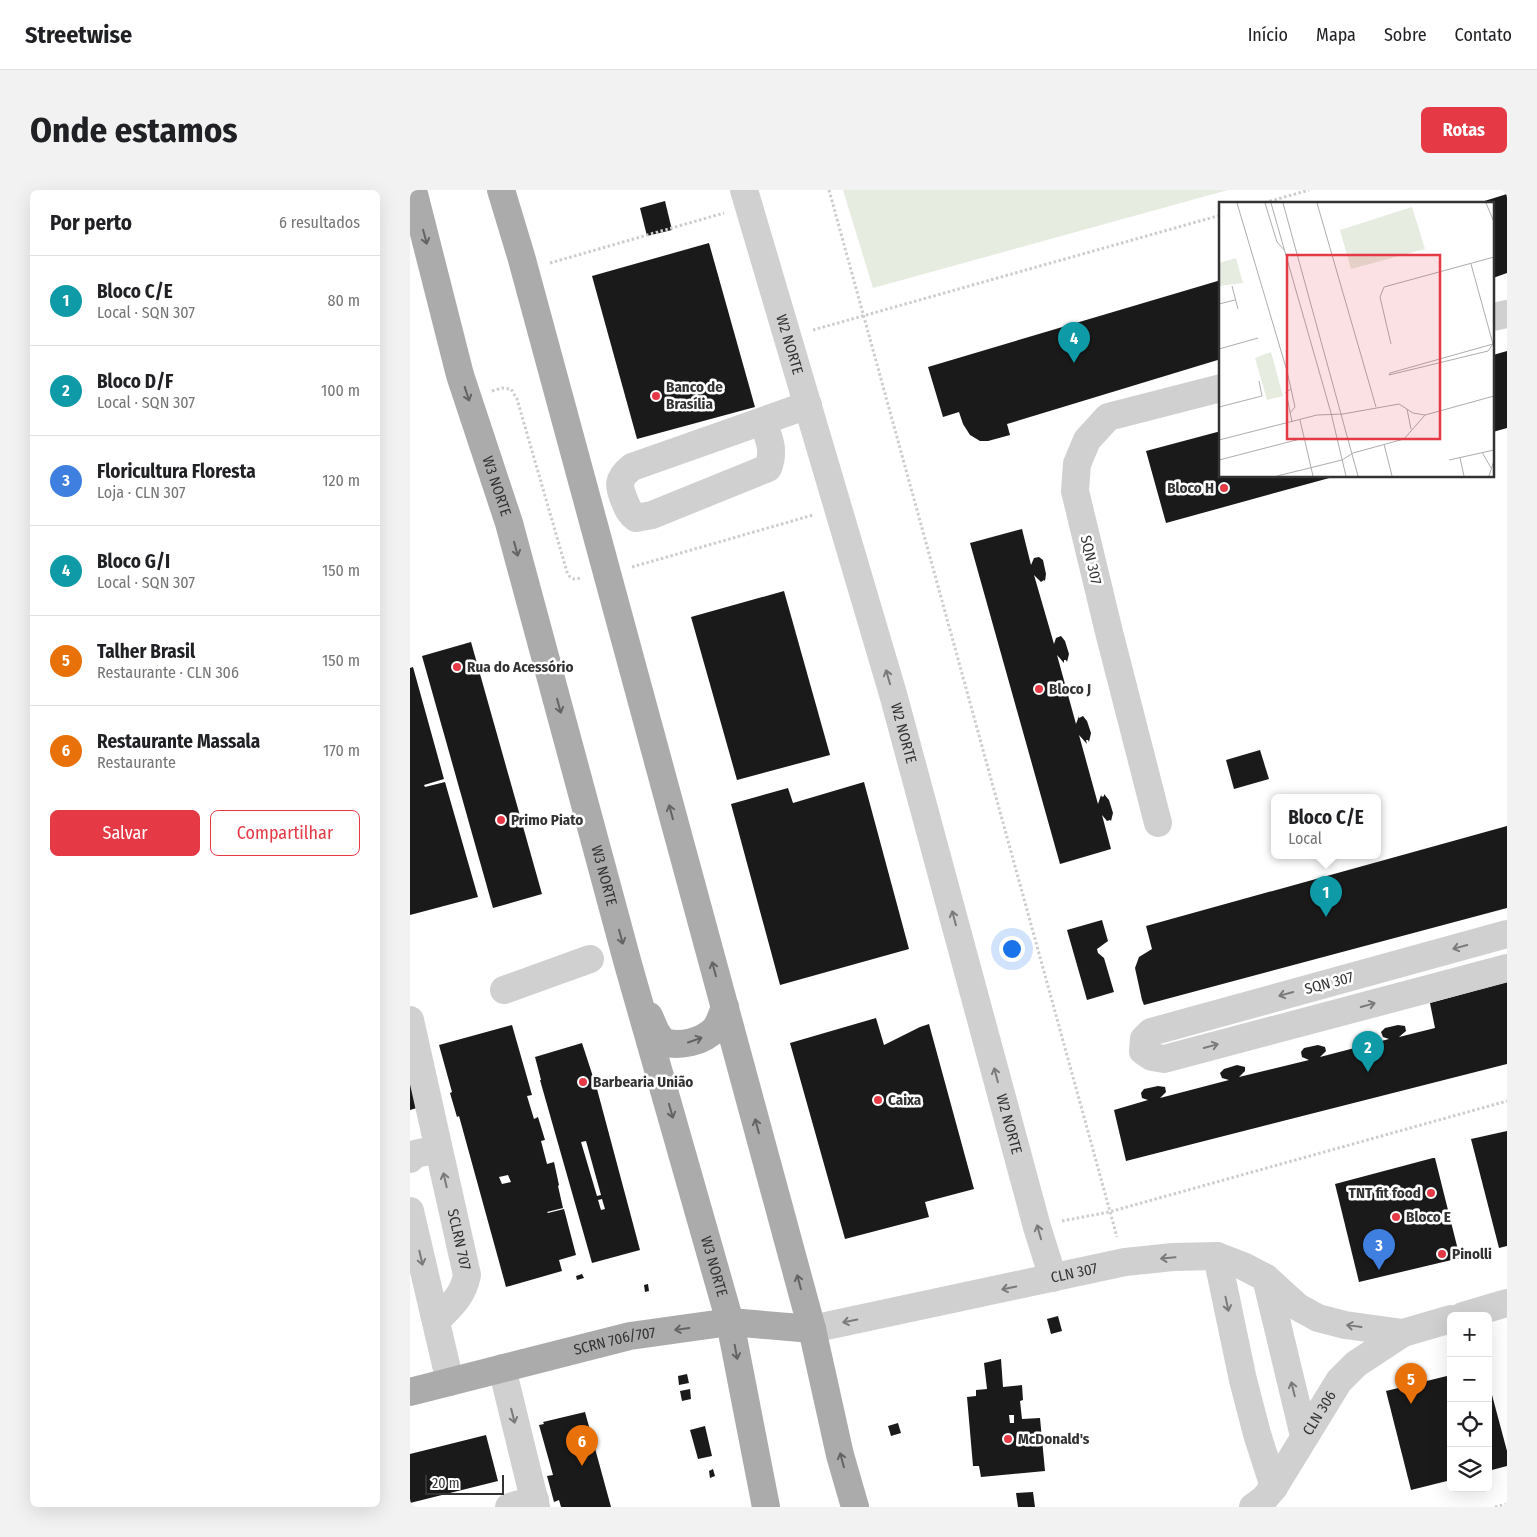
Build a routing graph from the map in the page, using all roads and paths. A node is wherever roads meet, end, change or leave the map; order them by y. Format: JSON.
{"nodes":[{"id":1,"x":412,"y":190,"type":"edge"},
{"id":2,"x":501,"y":190,"type":"edge"},
{"id":3,"x":828,"y":190,"type":"edge"},
{"id":4,"x":1308,"y":190,"type":"edge"},
{"id":5,"x":746,"y":198,"type":"edge"},
{"id":6,"x":1267,"y":202,"type":"edge"},
{"id":7,"x":1219,"y":216,"type":"edge"},
{"id":8,"x":521,"y":256,"type":"junction"},
{"id":9,"x":1507,"y":314,"type":"edge"},
{"id":10,"x":863,"y":316,"type":"junction"},
{"id":11,"x":1494,"y":317,"type":"edge"},
{"id":12,"x":788,"y":337,"type":"junction"},
{"id":13,"x":1219,"y":388,"type":"edge"},
{"id":14,"x":467,"y":396,"type":"junction"},
{"id":15,"x":808,"y":405,"type":"junction"},
{"id":16,"x":764,"y":421,"type":"junction"},
{"id":17,"x":838,"y":507,"type":"junction"},
{"id":18,"x":606,"y":574,"type":"junction"},
{"id":19,"x":1158,"y":823,"type":"dead end"},
{"id":20,"x":1507,"y":934,"type":"edge"},
{"id":21,"x":590,"y":959,"type":"dead end"},
{"id":22,"x":628,"y":964,"type":"junction"},
{"id":23,"x":1507,"y":968,"type":"edge"},
{"id":24,"x":504,"y":990,"type":"dead end"},
{"id":25,"x":725,"y":1007,"type":"junction"},
{"id":26,"x":410,"y":1020,"type":"edge"},
{"id":27,"x":1507,"y":1101,"type":"edge"},
{"id":28,"x":438,"y":1149,"type":"junction"},
{"id":29,"x":410,"y":1159,"type":"edge"},
{"id":30,"x":410,"y":1211,"type":"edge"},
{"id":31,"x":1109,"y":1212,"type":"junction"},
{"id":32,"x":1037,"y":1226,"type":"junction"},
{"id":33,"x":1217,"y":1256,"type":"junction"},
{"id":34,"x":1125,"y":1262,"type":"junction"},
{"id":35,"x":1053,"y":1278,"type":"junction"},
{"id":36,"x":1266,"y":1278,"type":"junction"},
{"id":37,"x":1507,"y":1303,"type":"edge"},
{"id":38,"x":1477,"y":1312,"type":"edge"},
{"id":39,"x":1447,"y":1320,"type":"edge"},
{"id":40,"x":436,"y":1321,"type":"junction"},
{"id":41,"x":730,"y":1322,"type":"junction"},
{"id":42,"x":812,"y":1330,"type":"junction"},
{"id":43,"x":1402,"y":1333,"type":"junction"},
{"id":44,"x":502,"y":1368,"type":"junction"},
{"id":45,"x":450,"y":1382,"type":"junction"},
{"id":46,"x":410,"y":1392,"type":"edge"},
{"id":47,"x":1304,"y":1436,"type":"junction"},
{"id":48,"x":1274,"y":1487,"type":"junction"},
{"id":49,"x":1507,"y":1504,"type":"edge"},
{"id":50,"x":527,"y":1505,"type":"edge"},
{"id":51,"x":766,"y":1507,"type":"edge"},
{"id":52,"x":854,"y":1507,"type":"edge"},
{"id":53,"x":1253,"y":1507,"type":"edge"},
{"id":54,"x":1495,"y":1507,"type":"edge"}],
"edges":[{"from":1,"to":14,"type":"main road","name":"W3 NORTE","one_way":true},
{"from":2,"to":8,"type":"main road"},
{"from":3,"to":10,"type":"path"},
{"from":4,"to":6,"type":"path"},
{"from":5,"to":8,"type":"path"},
{"from":5,"to":12,"type":"street","name":"W2 NORTE"},
{"from":7,"to":10,"type":"path"},
{"from":8,"to":18,"type":"main road"},
{"from":9,"to":11,"type":"street"},
{"from":10,"to":12,"type":"path"},
{"from":10,"to":31,"type":"path"},
{"from":12,"to":15,"type":"street","name":"W2 NORTE"},
{"from":13,"to":19,"type":"street","name":"SQN 307"},
{"from":14,"to":18,"type":"path"},
{"from":14,"to":22,"type":"main road","name":"W3 NORTE","one_way":true},
{"from":15,"to":16,"type":"street"},
{"from":15,"to":17,"type":"street","name":"W2 NORTE"},
{"from":16,"to":16,"type":"street"},
{"from":17,"to":18,"type":"path"},
{"from":32,"to":17,"type":"street","name":"W2 NORTE","one_way":true},
{"from":25,"to":18,"type":"main road","one_way":true},
{"from":20,"to":23,"type":"street","name":"SQN 307","one_way":true},
{"from":21,"to":24,"type":"street"},
{"from":22,"to":25,"type":"main road","one_way":true},
{"from":22,"to":41,"type":"main road","name":"W3 NORTE","one_way":true},
{"from":42,"to":25,"type":"main road","one_way":true},
{"from":26,"to":28,"type":"street","name":"SCLRN 707"},
{"from":27,"to":31,"type":"path"},
{"from":28,"to":29,"type":"street"},
{"from":40,"to":28,"type":"street","name":"SCLRN 707","one_way":true},
{"from":30,"to":40,"type":"street","one_way":true},
{"from":31,"to":32,"type":"path"},
{"from":31,"to":34,"type":"path"},
{"from":35,"to":32,"type":"street","name":"W2 NORTE","one_way":true},
{"from":33,"to":34,"type":"street","name":"CLN 307","one_way":true},
{"from":33,"to":36,"type":"street","name":"CLN 307"},
{"from":33,"to":48,"type":"street","one_way":true},
{"from":34,"to":35,"type":"street","name":"CLN 307"},
{"from":35,"to":42,"type":"street","name":"CLN 307","one_way":true},
{"from":43,"to":36,"type":"street","name":"CLN 307","one_way":true},
{"from":47,"to":36,"type":"street","one_way":true},
{"from":37,"to":38,"type":"street"},
{"from":39,"to":43,"type":"street"},
{"from":40,"to":45,"type":"street"},
{"from":41,"to":42,"type":"main road","name":"CLN 307"},
{"from":41,"to":44,"type":"main road","name":"SCRN 706/707","one_way":true},
{"from":41,"to":51,"type":"main road","name":"W3 NORTE","one_way":true},
{"from":52,"to":42,"type":"main road","one_way":true},
{"from":43,"to":47,"type":"street","name":"CLN 306"},
{"from":44,"to":45,"type":"main road","name":"SCRN 706/707"},
{"from":44,"to":50,"type":"street","one_way":true},
{"from":45,"to":46,"type":"main road","name":"SCRN 706/707"},
{"from":47,"to":48,"type":"street","name":"CLN 306"},
{"from":48,"to":53,"type":"street","name":"CLN 306"},
{"from":49,"to":54,"type":"path"}]}
